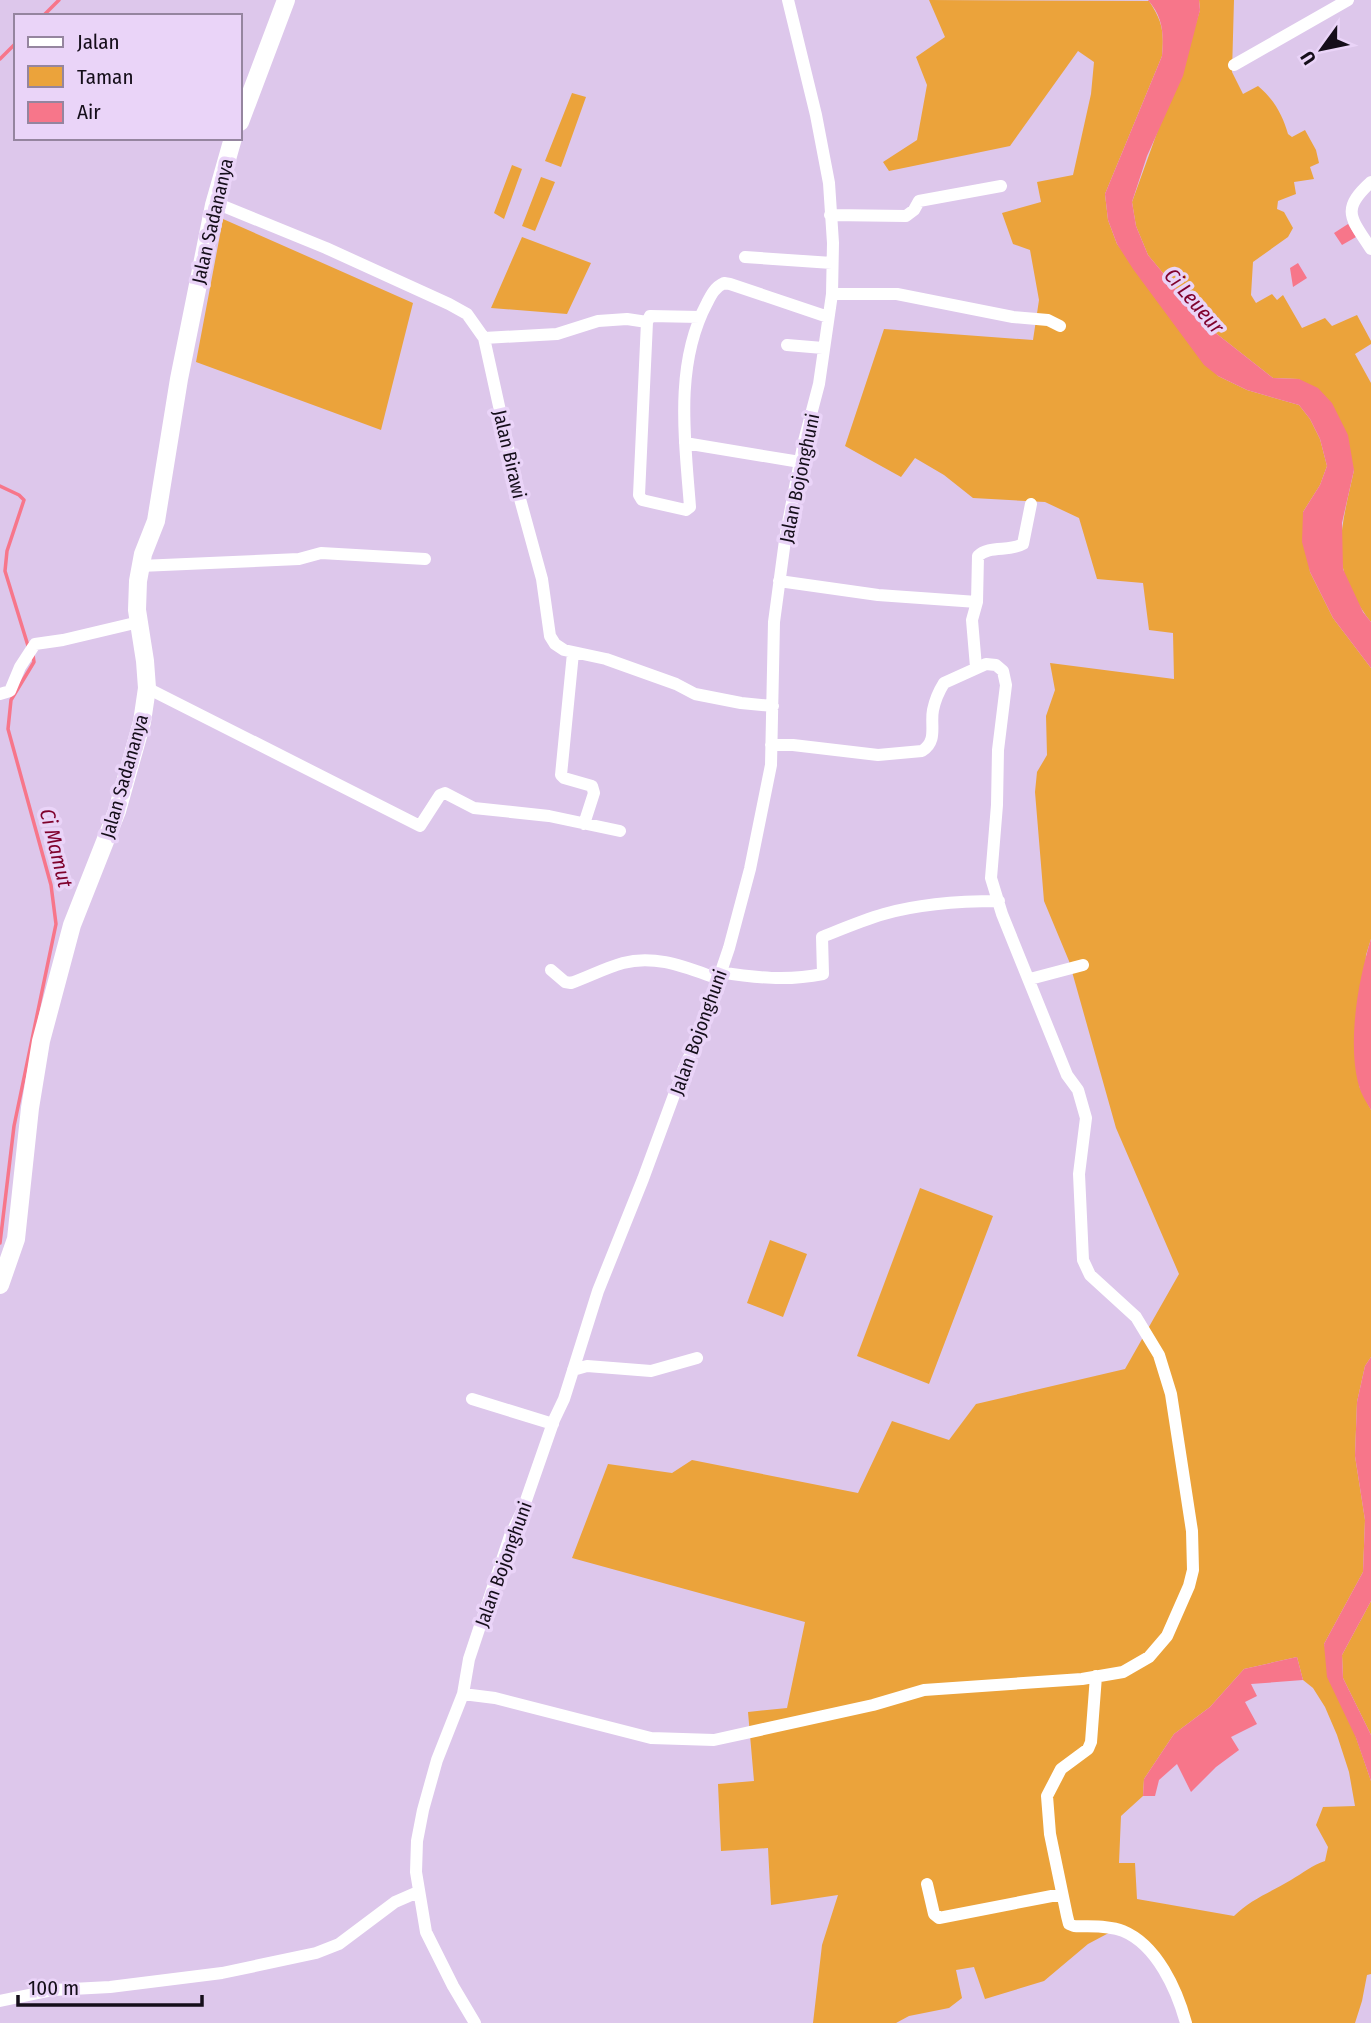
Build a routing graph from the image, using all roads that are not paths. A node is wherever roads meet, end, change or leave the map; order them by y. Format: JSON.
{"nodes":[{"id":1,"x":286,"y":0,"type":"edge"},
{"id":2,"x":788,"y":0,"type":"edge"},
{"id":3,"x":1348,"y":0,"type":"edge"},
{"id":4,"x":1234,"y":65,"type":"dead end"},
{"id":5,"x":242,"y":117,"type":"edge"},
{"id":6,"x":232,"y":140,"type":"edge"},
{"id":7,"x":1371,"y":182,"type":"edge"},
{"id":8,"x":1002,"y":186,"type":"dead end"},
{"id":9,"x":214,"y":205,"type":"junction"},
{"id":10,"x":830,"y":215,"type":"junction"},
{"id":11,"x":1371,"y":249,"type":"edge"},
{"id":12,"x":745,"y":257,"type":"dead end"},
{"id":13,"x":832,"y":263,"type":"junction"},
{"id":14,"x":832,"y":294,"type":"junction"},
{"id":15,"x":700,"y":317,"type":"junction"},
{"id":16,"x":828,"y":317,"type":"junction"},
{"id":17,"x":647,"y":322,"type":"junction"},
{"id":18,"x":1060,"y":326,"type":"dead end"},
{"id":19,"x":484,"y":338,"type":"junction"},
{"id":20,"x":787,"y":345,"type":"dead end"},
{"id":21,"x":823,"y":348,"type":"junction"},
{"id":22,"x":685,"y":443,"type":"junction"},
{"id":23,"x":800,"y":462,"type":"junction"},
{"id":24,"x":1031,"y":504,"type":"dead end"},
{"id":25,"x":425,"y":559,"type":"dead end"},
{"id":26,"x":140,"y":566,"type":"junction"},
{"id":27,"x":779,"y":581,"type":"junction"},
{"id":28,"x":977,"y":603,"type":"junction"},
{"id":29,"x":139,"y":622,"type":"junction"},
{"id":30,"x":573,"y":653,"type":"junction"},
{"id":31,"x":976,"y":667,"type":"junction"},
{"id":32,"x":147,"y":688,"type":"junction"},
{"id":33,"x":0,"y":694,"type":"edge"},
{"id":34,"x":773,"y":706,"type":"junction"},
{"id":35,"x":771,"y":745,"type":"junction"},
{"id":36,"x":584,"y":824,"type":"junction"},
{"id":37,"x":620,"y":831,"type":"dead end"},
{"id":38,"x":999,"y":901,"type":"junction"},
{"id":39,"x":1083,"y":965,"type":"dead end"},
{"id":40,"x":551,"y":970,"type":"dead end"},
{"id":41,"x":719,"y":976,"type":"junction"},
{"id":42,"x":1030,"y":979,"type":"junction"},
{"id":43,"x":0,"y":1284,"type":"edge"},
{"id":44,"x":697,"y":1358,"type":"dead end"},
{"id":45,"x":573,"y":1370,"type":"junction"},
{"id":46,"x":472,"y":1399,"type":"dead end"},
{"id":47,"x":552,"y":1424,"type":"junction"},
{"id":48,"x":1096,"y":1676,"type":"junction"},
{"id":49,"x":463,"y":1694,"type":"junction"},
{"id":50,"x":927,"y":1884,"type":"dead end"},
{"id":51,"x":418,"y":1892,"type":"junction"},
{"id":52,"x":1062,"y":1894,"type":"junction"},
{"id":53,"x":0,"y":2001,"type":"edge"},
{"id":54,"x":475,"y":2023,"type":"edge"},
{"id":55,"x":1186,"y":2023,"type":"edge"}],
"edges":[{"from":1,"to":5,"type":"street"},
{"from":2,"to":10,"type":"street","name":"Jalan Bojonghuni"},
{"from":3,"to":4,"type":"street"},
{"from":6,"to":9,"type":"street","name":"Jalan Sadananya"},
{"from":7,"to":11,"type":"street"},
{"from":8,"to":10,"type":"street"},
{"from":9,"to":19,"type":"street","name":"Jalan Birawi"},
{"from":9,"to":26,"type":"street","name":"Jalan Sadananya"},
{"from":10,"to":13,"type":"street","name":"Jalan Bojonghuni"},
{"from":12,"to":13,"type":"street"},
{"from":13,"to":14,"type":"street","name":"Jalan Bojonghuni"},
{"from":14,"to":16,"type":"street","name":"Jalan Bojonghuni"},
{"from":14,"to":18,"type":"street"},
{"from":15,"to":16,"type":"street"},
{"from":15,"to":17,"type":"street"},
{"from":15,"to":22,"type":"street"},
{"from":16,"to":21,"type":"street","name":"Jalan Bojonghuni"},
{"from":17,"to":19,"type":"street"},
{"from":17,"to":22,"type":"street"},
{"from":19,"to":30,"type":"street","name":"Jalan Birawi"},
{"from":20,"to":21,"type":"street"},
{"from":21,"to":23,"type":"street","name":"Jalan Bojonghuni"},
{"from":22,"to":23,"type":"street"},
{"from":23,"to":27,"type":"street","name":"Jalan Bojonghuni"},
{"from":24,"to":28,"type":"street"},
{"from":25,"to":26,"type":"street"},
{"from":26,"to":29,"type":"street","name":"Jalan Sadananya"},
{"from":27,"to":28,"type":"street"},
{"from":27,"to":34,"type":"street","name":"Jalan Bojonghuni"},
{"from":28,"to":31,"type":"street"},
{"from":29,"to":32,"type":"street","name":"Jalan Sadananya"},
{"from":29,"to":33,"type":"street"},
{"from":30,"to":34,"type":"street"},
{"from":30,"to":36,"type":"street"},
{"from":31,"to":35,"type":"street"},
{"from":31,"to":38,"type":"street"},
{"from":32,"to":36,"type":"street"},
{"from":32,"to":43,"type":"street","name":"Jalan Sadananya"},
{"from":34,"to":35,"type":"street","name":"Jalan Bojonghuni"},
{"from":35,"to":41,"type":"street","name":"Jalan Bojonghuni"},
{"from":36,"to":37,"type":"street"},
{"from":38,"to":41,"type":"street"},
{"from":38,"to":42,"type":"street"},
{"from":39,"to":42,"type":"street"},
{"from":40,"to":41,"type":"street"},
{"from":41,"to":45,"type":"street","name":"Jalan Bojonghuni"},
{"from":42,"to":48,"type":"street"},
{"from":44,"to":45,"type":"street"},
{"from":45,"to":47,"type":"street","name":"Jalan Bojonghuni"},
{"from":46,"to":47,"type":"street"},
{"from":47,"to":49,"type":"street","name":"Jalan Bojonghuni"},
{"from":48,"to":49,"type":"street"},
{"from":48,"to":52,"type":"street"},
{"from":49,"to":51,"type":"street","name":"Jalan Bojonghuni"},
{"from":50,"to":52,"type":"street"},
{"from":51,"to":53,"type":"street"},
{"from":51,"to":54,"type":"street","name":"Jalan Bojonghuni"},
{"from":52,"to":55,"type":"street"}]}
